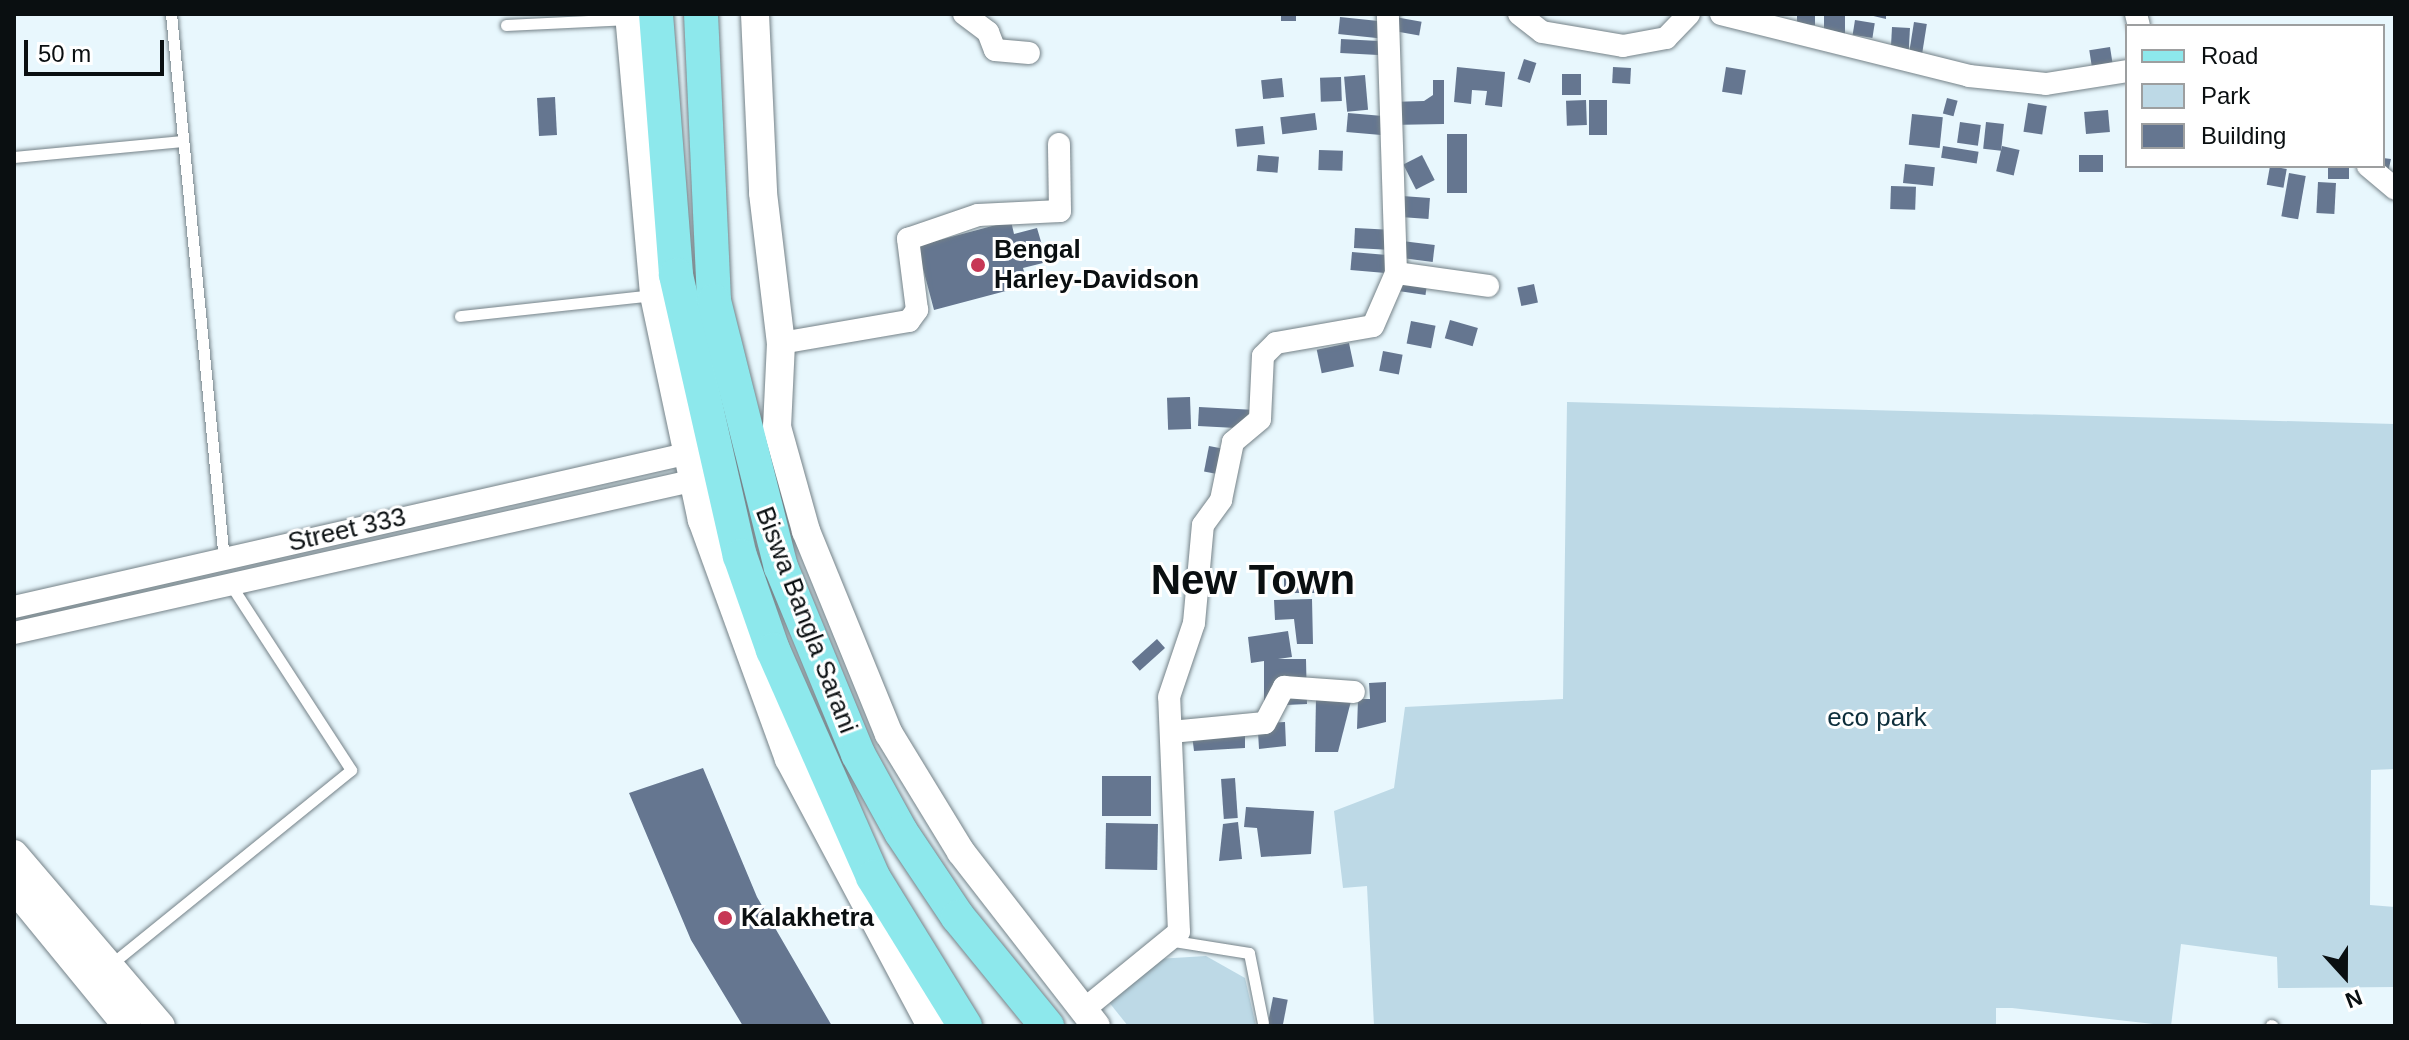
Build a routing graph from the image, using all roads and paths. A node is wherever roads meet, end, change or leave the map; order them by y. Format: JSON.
{"nodes":[{"id":1,"x":171,"y":14,"type":"edge"},
{"id":2,"x":701,"y":14,"type":"edge"},
{"id":3,"x":755,"y":14,"type":"edge"},
{"id":4,"x":964,"y":14,"type":"edge"},
{"id":5,"x":1388,"y":14,"type":"edge"},
{"id":6,"x":1519,"y":14,"type":"edge"},
{"id":7,"x":1689,"y":14,"type":"edge"},
{"id":8,"x":1721,"y":14,"type":"edge"},
{"id":9,"x":638,"y":16,"type":"edge"},
{"id":10,"x":506,"y":25,"type":"dead end"},
{"id":11,"x":1029,"y":53,"type":"dead end"},
{"id":12,"x":2125,"y":71,"type":"edge"},
{"id":13,"x":182,"y":141,"type":"junction"},
{"id":14,"x":1059,"y":144,"type":"dead end"},
{"id":15,"x":14,"y":157,"type":"edge"},
{"id":16,"x":2370,"y":168,"type":"edge"},
{"id":17,"x":2395,"y":189,"type":"edge"},
{"id":18,"x":1396,"y":273,"type":"junction"},
{"id":19,"x":1488,"y":286,"type":"dead end"},
{"id":20,"x":654,"y":295,"type":"junction"},
{"id":21,"x":460,"y":316,"type":"dead end"},
{"id":22,"x":781,"y":343,"type":"junction"},
{"id":23,"x":688,"y":468,"type":"junction"},
{"id":24,"x":224,"y":560,"type":"junction"},
{"id":25,"x":231,"y":585,"type":"junction"},
{"id":26,"x":14,"y":607,"type":"edge"},
{"id":27,"x":14,"y":633,"type":"edge"},
{"id":28,"x":1354,"y":692,"type":"dead end"},
{"id":29,"x":1171,"y":732,"type":"junction"},
{"id":30,"x":14,"y":854,"type":"edge"},
{"id":31,"x":14,"y":888,"type":"edge"},
{"id":32,"x":1174,"y":941,"type":"junction"},
{"id":33,"x":109,"y":966,"type":"junction"},
{"id":34,"x":1089,"y":1019,"type":"edge"},
{"id":35,"x":1263,"y":1023,"type":"dead end"},
{"id":36,"x":127,"y":1026,"type":"edge"},
{"id":37,"x":161,"y":1026,"type":"edge"},
{"id":38,"x":931,"y":1026,"type":"edge"},
{"id":39,"x":965,"y":1026,"type":"edge"},
{"id":40,"x":1047,"y":1026,"type":"edge"}],
"edges":[{"from":1,"to":13,"type":"lane"},
{"from":2,"to":40,"type":"main road","name":"Biswa Bangla Sarani"},
{"from":3,"to":22,"type":"street"},
{"from":4,"to":11,"type":"street"},
{"from":5,"to":18,"type":"street"},
{"from":6,"to":7,"type":"street"},
{"from":8,"to":12,"type":"street"},
{"from":9,"to":10,"type":"lane"},
{"from":9,"to":20,"type":"street"},
{"from":9,"to":39,"type":"main road","name":"Biswa Bangla Sarani"},
{"from":13,"to":15,"type":"lane"},
{"from":13,"to":24,"type":"lane"},
{"from":14,"to":22,"type":"street"},
{"from":16,"to":17,"type":"street"},
{"from":18,"to":19,"type":"street"},
{"from":18,"to":29,"type":"street"},
{"from":20,"to":21,"type":"lane"},
{"from":20,"to":23,"type":"street"},
{"from":22,"to":34,"type":"street"},
{"from":23,"to":24,"type":"street","name":"Street 333"},
{"from":23,"to":25,"type":"street","name":"Street 333"},
{"from":23,"to":38,"type":"street"},
{"from":24,"to":26,"type":"street","name":"Street 333"},
{"from":25,"to":27,"type":"street","name":"Street 333"},
{"from":25,"to":33,"type":"lane"},
{"from":28,"to":29,"type":"street"},
{"from":29,"to":32,"type":"street"},
{"from":30,"to":33,"type":"street"},
{"from":31,"to":36,"type":"street"},
{"from":32,"to":34,"type":"street"},
{"from":32,"to":35,"type":"lane"},
{"from":33,"to":37,"type":"street"}]}
